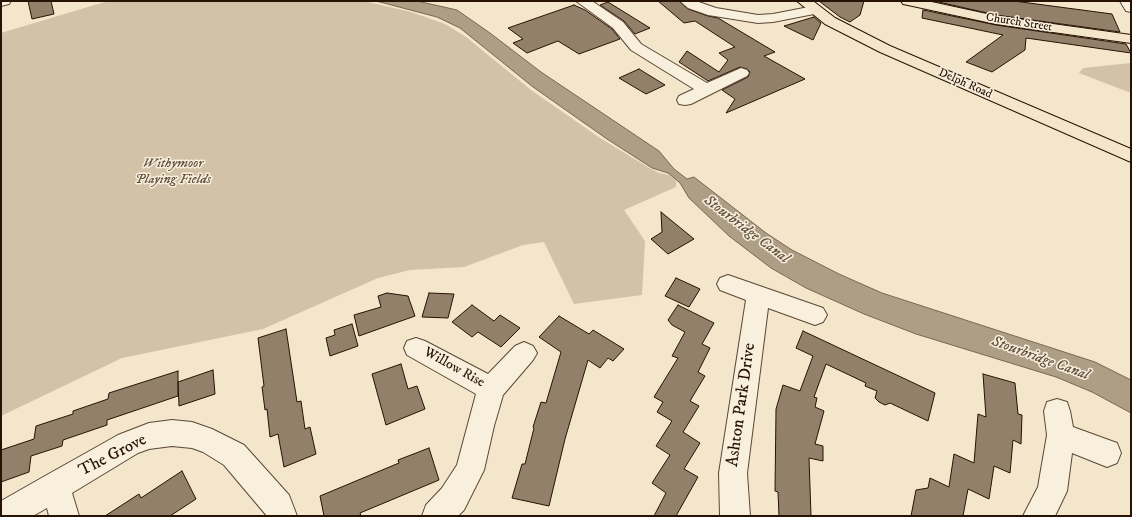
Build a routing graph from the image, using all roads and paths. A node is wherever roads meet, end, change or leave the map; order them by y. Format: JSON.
{"nodes":[{"id":1,"x":4,"y":1,"type":"edge"},
{"id":2,"x":583,"y":1,"type":"edge"},
{"id":3,"x":687,"y":1,"type":"edge"},
{"id":4,"x":908,"y":1,"type":"edge"},
{"id":5,"x":929,"y":1,"type":"edge"},
{"id":6,"x":1127,"y":1,"type":"edge"},
{"id":7,"x":1,"y":2,"type":"edge"},
{"id":8,"x":809,"y":5,"type":"edge"},
{"id":9,"x":1131,"y":8,"type":"edge"},
{"id":10,"x":1131,"y":33,"type":"edge"},
{"id":11,"x":1131,"y":39,"type":"edge"},
{"id":12,"x":741,"y":74,"type":"dead end"},
{"id":13,"x":706,"y":89,"type":"junction"},
{"id":14,"x":685,"y":100,"type":"dead end"},
{"id":15,"x":1131,"y":156,"type":"edge"},
{"id":16,"x":728,"y":284,"type":"dead end"},
{"id":17,"x":758,"y":295,"type":"junction"},
{"id":18,"x":815,"y":315,"type":"dead end"},
{"id":19,"x":416,"y":348,"type":"dead end"},
{"id":20,"x":524,"y":353,"type":"dead end"},
{"id":21,"x":491,"y":389,"type":"junction"},
{"id":22,"x":1107,"y":453,"type":"dead end"},
{"id":23,"x":55,"y":486,"type":"junction"},
{"id":24,"x":64,"y":515,"type":"edge"},
{"id":25,"x":4,"y":516,"type":"edge"},
{"id":26,"x":282,"y":516,"type":"edge"},
{"id":27,"x":437,"y":516,"type":"edge"},
{"id":28,"x":735,"y":516,"type":"edge"},
{"id":29,"x":1038,"y":516,"type":"edge"}],
"edges":[{"from":1,"to":7,"type":"street"},
{"from":2,"to":13,"type":"street"},
{"from":3,"to":8,"type":"street"},
{"from":4,"to":11,"type":"main road","name":"Church Street"},
{"from":5,"to":10,"type":"main road","name":"Church Street"},
{"from":6,"to":9,"type":"street"},
{"from":8,"to":15,"type":"main road","name":"Delph Road"},
{"from":12,"to":13,"type":"street"},
{"from":13,"to":14,"type":"street"},
{"from":16,"to":17,"type":"street"},
{"from":17,"to":18,"type":"street"},
{"from":17,"to":28,"type":"street","name":"Ashton Park Drive"},
{"from":19,"to":21,"type":"street","name":"Willow Rise"},
{"from":20,"to":21,"type":"street","name":"Willow Rise"},
{"from":21,"to":27,"type":"street","name":"Willow Rise"},
{"from":22,"to":29,"type":"street"},
{"from":23,"to":24,"type":"street"},
{"from":23,"to":25,"type":"street","name":"The Grove"},
{"from":23,"to":26,"type":"street","name":"The Grove"}]}
